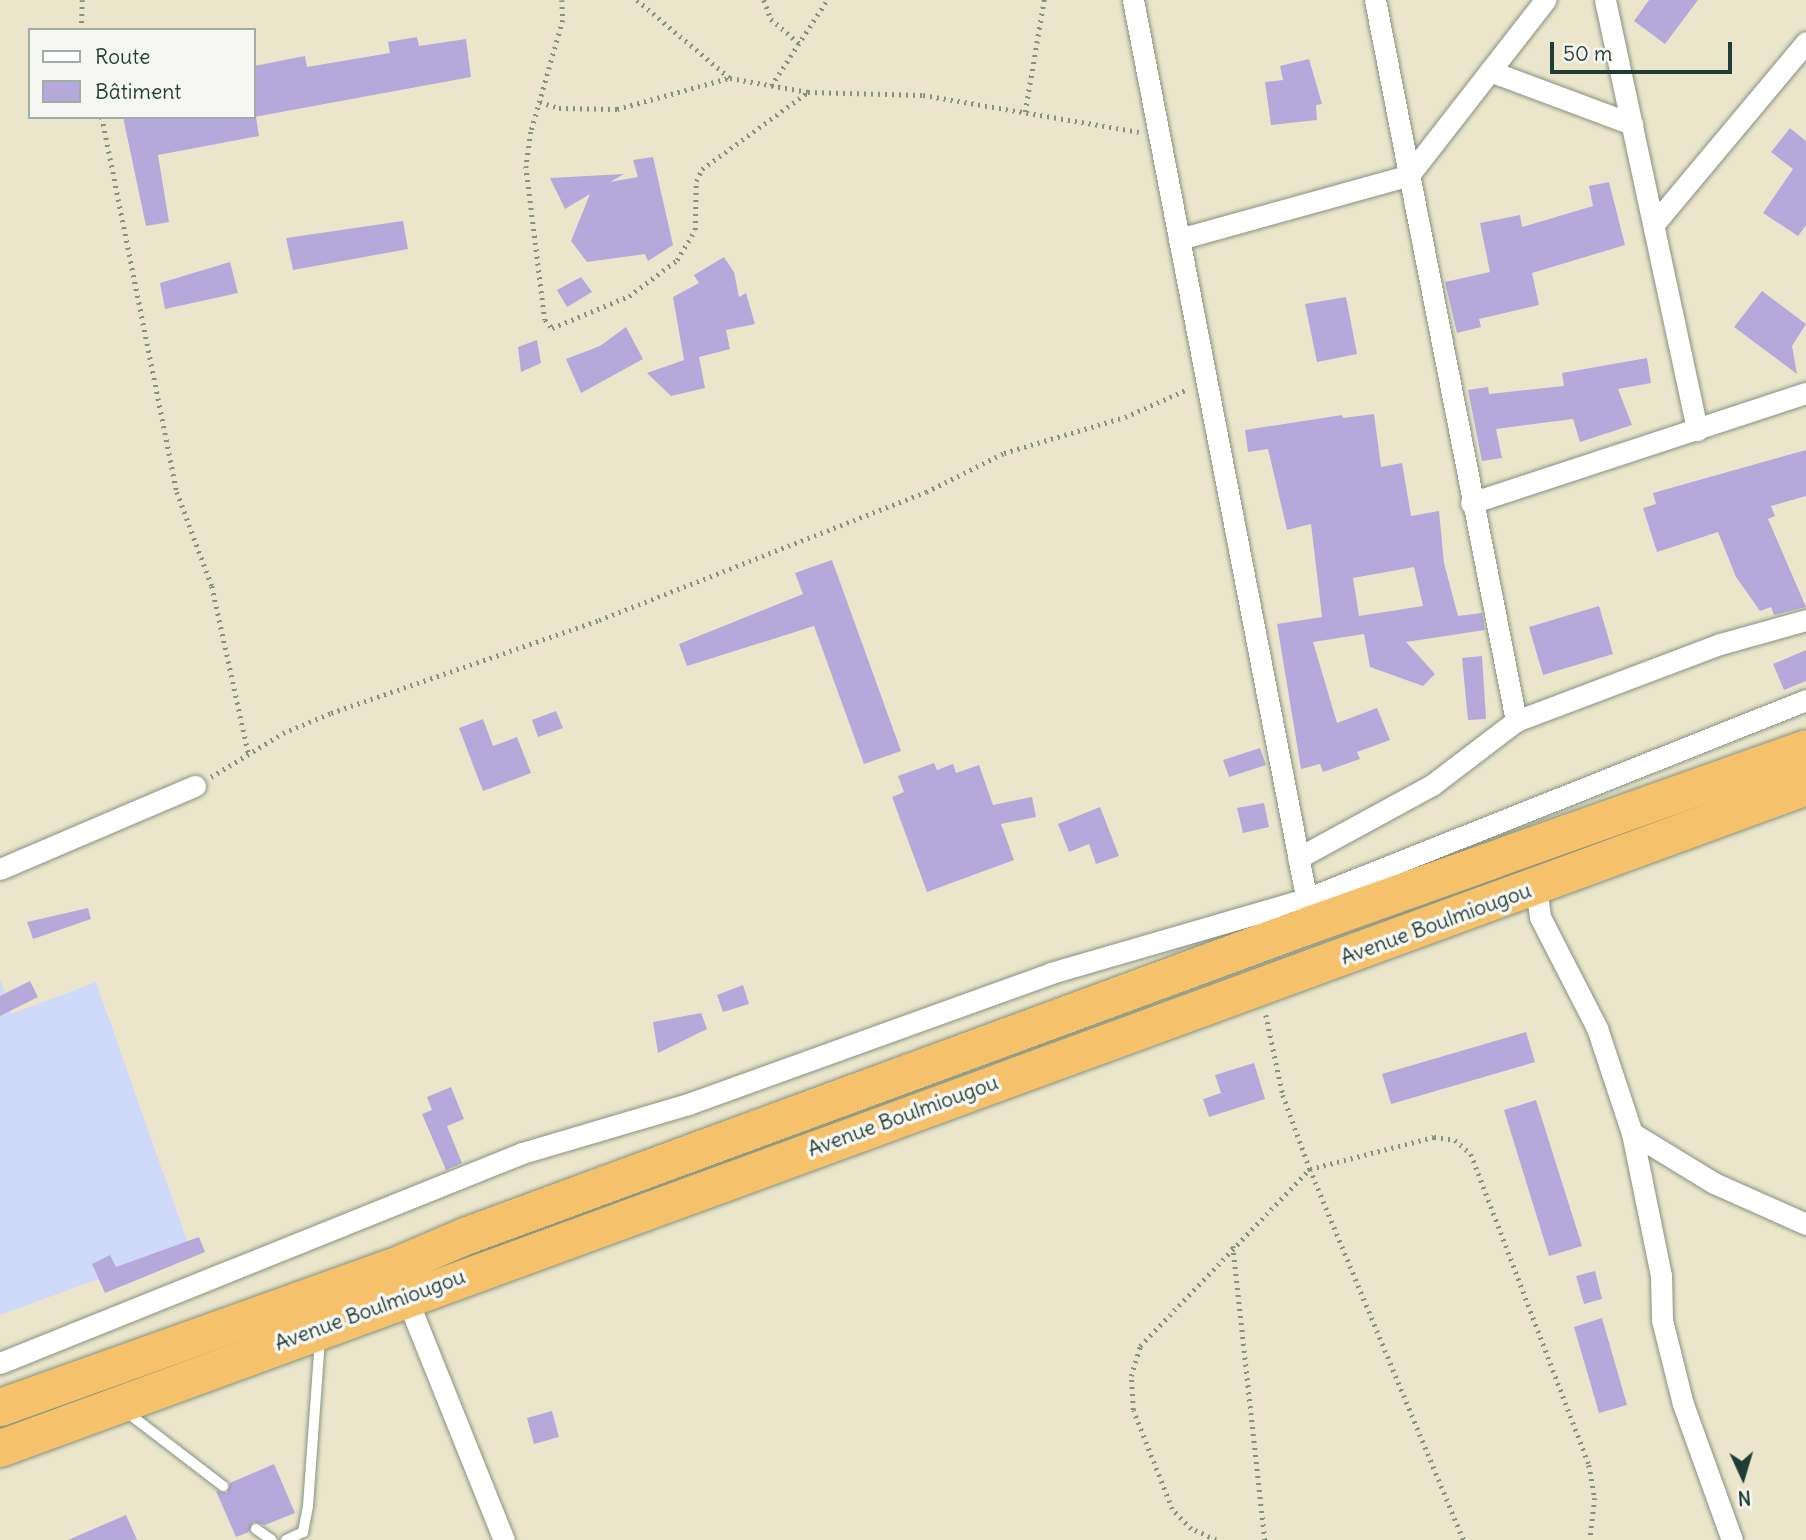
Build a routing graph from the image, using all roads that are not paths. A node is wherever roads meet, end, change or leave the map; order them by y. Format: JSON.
{"nodes":[{"id":1,"x":1133,"y":0,"type":"edge"},
{"id":2,"x":1375,"y":0,"type":"edge"},
{"id":3,"x":1545,"y":0,"type":"edge"},
{"id":4,"x":1605,"y":0,"type":"edge"},
{"id":5,"x":1806,"y":42,"type":"edge"},
{"id":6,"x":1490,"y":71,"type":"junction"},
{"id":7,"x":1632,"y":124,"type":"junction"},
{"id":8,"x":1409,"y":175,"type":"junction"},
{"id":9,"x":1654,"y":224,"type":"junction"},
{"id":10,"x":1179,"y":239,"type":"junction"},
{"id":11,"x":1806,"y":393,"type":"edge"},
{"id":12,"x":1697,"y":430,"type":"junction"},
{"id":13,"x":1471,"y":503,"type":"junction"},
{"id":14,"x":1806,"y":620,"type":"edge"},
{"id":15,"x":1806,"y":700,"type":"edge"},
{"id":16,"x":1516,"y":721,"type":"junction"},
{"id":17,"x":1806,"y":748,"type":"edge"},
{"id":18,"x":195,"y":786,"type":"road end"},
{"id":19,"x":1806,"y":786,"type":"edge"},
{"id":20,"x":1298,"y":858,"type":"junction"},
{"id":21,"x":0,"y":869,"type":"edge"},
{"id":22,"x":1536,"y":888,"type":"junction"},
{"id":23,"x":1308,"y":912,"type":"junction"},
{"id":24,"x":1632,"y":1133,"type":"junction"},
{"id":25,"x":1806,"y":1224,"type":"edge"},
{"id":26,"x":399,"y":1282,"type":"junction"},
{"id":27,"x":320,"y":1329,"type":"junction"},
{"id":28,"x":0,"y":1363,"type":"edge"},
{"id":29,"x":117,"y":1404,"type":"junction"},
{"id":30,"x":0,"y":1407,"type":"edge"},
{"id":31,"x":0,"y":1448,"type":"edge"},
{"id":32,"x":223,"y":1486,"type":"dead end"},
{"id":33,"x":257,"y":1529,"type":"dead end"},
{"id":34,"x":272,"y":1540,"type":"edge"},
{"id":35,"x":286,"y":1540,"type":"edge"},
{"id":36,"x":504,"y":1540,"type":"edge"},
{"id":37,"x":1732,"y":1540,"type":"edge"}],
"edges":[{"from":1,"to":10,"type":"street"},
{"from":2,"to":8,"type":"street"},
{"from":3,"to":6,"type":"street"},
{"from":4,"to":7,"type":"street"},
{"from":5,"to":9,"type":"street"},
{"from":6,"to":7,"type":"street"},
{"from":6,"to":8,"type":"street"},
{"from":7,"to":9,"type":"street"},
{"from":8,"to":10,"type":"street"},
{"from":8,"to":13,"type":"street"},
{"from":9,"to":12,"type":"street"},
{"from":10,"to":20,"type":"street"},
{"from":11,"to":12,"type":"street"},
{"from":12,"to":13,"type":"street"},
{"from":13,"to":16,"type":"street"},
{"from":14,"to":16,"type":"street"},
{"from":15,"to":23,"type":"street"},
{"from":16,"to":20,"type":"street"},
{"from":17,"to":23,"type":"highway","name":"Avenue Boulmiougou"},
{"from":18,"to":21,"type":"street"},
{"from":19,"to":22,"type":"highway","name":"Avenue Boulmiougou"},
{"from":20,"to":23,"type":"street"},
{"from":22,"to":24,"type":"street"},
{"from":22,"to":26,"type":"highway","name":"Avenue Boulmiougou"},
{"from":23,"to":26,"type":"highway","name":"Avenue Boulmiougou"},
{"from":23,"to":28,"type":"street"},
{"from":24,"to":25,"type":"street"},
{"from":24,"to":37,"type":"street"},
{"from":26,"to":27,"type":"highway","name":"Avenue Boulmiougou"},
{"from":26,"to":30,"type":"highway","name":"Avenue Boulmiougou"},
{"from":26,"to":36,"type":"street"},
{"from":27,"to":29,"type":"highway","name":"Avenue Boulmiougou"},
{"from":27,"to":35,"type":"lane"},
{"from":29,"to":31,"type":"highway","name":"Avenue Boulmiougou"},
{"from":29,"to":32,"type":"lane"},
{"from":33,"to":34,"type":"lane"}]}
